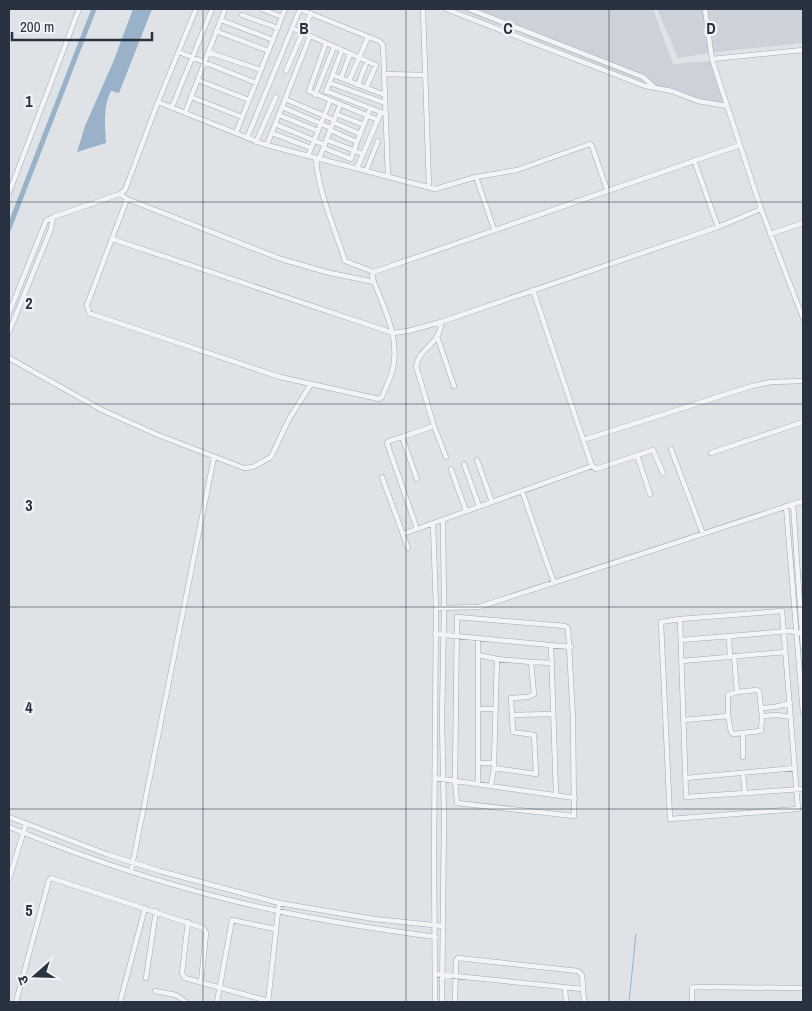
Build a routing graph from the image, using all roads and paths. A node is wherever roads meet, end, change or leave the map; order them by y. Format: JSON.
{"nodes":[{"id":1,"x":79,"y":9,"type":"edge"},
{"id":2,"x":196,"y":9,"type":"edge"},
{"id":3,"x":212,"y":9,"type":"edge"},
{"id":4,"x":225,"y":9,"type":"edge"},
{"id":5,"x":262,"y":9,"type":"edge"},
{"id":6,"x":285,"y":9,"type":"edge"},
{"id":7,"x":299,"y":9,"type":"edge"},
{"id":8,"x":424,"y":9,"type":"edge"},
{"id":9,"x":446,"y":9,"type":"edge"},
{"id":10,"x":469,"y":9,"type":"edge"},
{"id":11,"x":705,"y":9,"type":"edge"},
{"id":12,"x":311,"y":13,"type":"junction"},
{"id":13,"x":242,"y":15,"type":"dead end"},
{"id":14,"x":282,"y":17,"type":"junction"},
{"id":15,"x":221,"y":20,"type":"junction"},
{"id":16,"x":278,"y":28,"type":"junction"},
{"id":17,"x":292,"y":28,"type":"junction"},
{"id":18,"x":216,"y":31,"type":"junction"},
{"id":19,"x":302,"y":32,"type":"junction"},
{"id":20,"x":310,"y":36,"type":"junction"},
{"id":21,"x":368,"y":37,"type":"junction"},
{"id":22,"x":273,"y":40,"type":"junction"},
{"id":23,"x":326,"y":43,"type":"junction"},
{"id":24,"x":334,"y":47,"type":"junction"},
{"id":25,"x":342,"y":50,"type":"junction"},
{"id":26,"x":803,"y":50,"type":"edge"},
{"id":27,"x":268,"y":51,"type":"junction"},
{"id":28,"x":179,"y":52,"type":"junction"},
{"id":29,"x":208,"y":52,"type":"junction"},
{"id":30,"x":350,"y":54,"type":"junction"},
{"id":31,"x":192,"y":58,"type":"junction"},
{"id":32,"x":359,"y":58,"type":"junction"},
{"id":33,"x":712,"y":59,"type":"junction"},
{"id":34,"x":367,"y":61,"type":"junction"},
{"id":35,"x":204,"y":63,"type":"junction"},
{"id":36,"x":384,"y":63,"type":"junction"},
{"id":37,"x":376,"y":65,"type":"junction"},
{"id":38,"x":261,"y":70,"type":"junction"},
{"id":39,"x":286,"y":71,"type":"dead end"},
{"id":40,"x":384,"y":74,"type":"junction"},
{"id":41,"x":333,"y":75,"type":"junction"},
{"id":42,"x":425,"y":75,"type":"junction"},
{"id":43,"x":341,"y":78,"type":"junction"},
{"id":44,"x":198,"y":80,"type":"junction"},
{"id":45,"x":349,"y":81,"type":"junction"},
{"id":46,"x":256,"y":83,"type":"junction"},
{"id":47,"x":330,"y":83,"type":"junction"},
{"id":48,"x":358,"y":84,"type":"junction"},
{"id":49,"x":366,"y":88,"type":"junction"},
{"id":50,"x":655,"y":88,"type":"junction"},
{"id":51,"x":326,"y":91,"type":"junction"},
{"id":52,"x":315,"y":95,"type":"junction"},
{"id":53,"x":385,"y":95,"type":"junction"},
{"id":54,"x":191,"y":97,"type":"junction"},
{"id":55,"x":276,"y":97,"type":"dead end"},
{"id":56,"x":324,"y":98,"type":"junction"},
{"id":57,"x":285,"y":99,"type":"junction"},
{"id":58,"x":249,"y":100,"type":"junction"},
{"id":59,"x":330,"y":101,"type":"junction"},
{"id":60,"x":158,"y":102,"type":"junction"},
{"id":61,"x":385,"y":103,"type":"junction"},
{"id":62,"x":340,"y":105,"type":"junction"},
{"id":63,"x":727,"y":106,"type":"junction"},
{"id":64,"x":172,"y":107,"type":"junction"},
{"id":65,"x":282,"y":107,"type":"junction"},
{"id":66,"x":370,"y":109,"type":"junction"},
{"id":67,"x":185,"y":113,"type":"junction"},
{"id":68,"x":383,"y":113,"type":"junction"},
{"id":69,"x":279,"y":115,"type":"junction"},
{"id":70,"x":325,"y":115,"type":"junction"},
{"id":71,"x":367,"y":116,"type":"junction"},
{"id":72,"x":242,"y":117,"type":"junction"},
{"id":73,"x":335,"y":119,"type":"junction"},
{"id":74,"x":378,"y":120,"type":"junction"},
{"id":75,"x":276,"y":124,"type":"junction"},
{"id":76,"x":321,"y":124,"type":"junction"},
{"id":77,"x":364,"y":125,"type":"junction"},
{"id":78,"x":331,"y":129,"type":"junction"},
{"id":79,"x":318,"y":131,"type":"junction"},
{"id":80,"x":236,"y":133,"type":"junction"},
{"id":81,"x":272,"y":133,"type":"junction"},
{"id":82,"x":360,"y":134,"type":"junction"},
{"id":83,"x":247,"y":138,"type":"junction"},
{"id":84,"x":314,"y":140,"type":"junction"},
{"id":85,"x":378,"y":141,"type":"dead end"},
{"id":86,"x":256,"y":142,"type":"junction"},
{"id":87,"x":357,"y":142,"type":"junction"},
{"id":88,"x":325,"y":144,"type":"junction"},
{"id":89,"x":267,"y":145,"type":"junction"},
{"id":90,"x":740,"y":145,"type":"junction"},
{"id":91,"x":311,"y":148,"type":"junction"},
{"id":92,"x":355,"y":151,"type":"junction"},
{"id":93,"x":363,"y":154,"type":"junction"},
{"id":94,"x":308,"y":156,"type":"junction"},
{"id":95,"x":318,"y":158,"type":"junction"},
{"id":96,"x":351,"y":159,"type":"junction"},
{"id":97,"x":694,"y":160,"type":"junction"},
{"id":98,"x":348,"y":166,"type":"junction"},
{"id":99,"x":357,"y":168,"type":"junction"},
{"id":100,"x":366,"y":171,"type":"junction"},
{"id":101,"x":388,"y":176,"type":"junction"},
{"id":102,"x":476,"y":177,"type":"junction"},
{"id":103,"x":429,"y":186,"type":"junction"},
{"id":104,"x":607,"y":190,"type":"junction"},
{"id":105,"x":9,"y":193,"type":"edge"},
{"id":106,"x":120,"y":194,"type":"junction"},
{"id":107,"x":127,"y":199,"type":"junction"},
{"id":108,"x":761,"y":210,"type":"junction"},
{"id":109,"x":53,"y":217,"type":"junction"},
{"id":110,"x":803,"y":223,"type":"edge"},
{"id":111,"x":718,"y":226,"type":"junction"},
{"id":112,"x":494,"y":229,"type":"junction"},
{"id":113,"x":770,"y":234,"type":"junction"},
{"id":114,"x":112,"y":239,"type":"junction"},
{"id":115,"x":374,"y":272,"type":"junction"},
{"id":116,"x":374,"y":282,"type":"junction"},
{"id":117,"x":533,"y":290,"type":"junction"},
{"id":118,"x":9,"y":313,"type":"edge"},
{"id":119,"x":803,"y":318,"type":"edge"},
{"id":120,"x":441,"y":325,"type":"junction"},
{"id":121,"x":9,"y":332,"type":"edge"},
{"id":122,"x":393,"y":333,"type":"junction"},
{"id":123,"x":437,"y":336,"type":"junction"},
{"id":124,"x":9,"y":358,"type":"edge"},
{"id":125,"x":803,"y":381,"type":"edge"},
{"id":126,"x":311,"y":384,"type":"junction"},
{"id":127,"x":454,"y":386,"type":"dead end"},
{"id":128,"x":803,"y":422,"type":"edge"},
{"id":129,"x":434,"y":426,"type":"junction"},
{"id":130,"x":402,"y":437,"type":"junction"},
{"id":131,"x":584,"y":440,"type":"junction"},
{"id":132,"x":671,"y":449,"type":"dead end"},
{"id":133,"x":711,"y":453,"type":"dead end"},
{"id":134,"x":637,"y":455,"type":"junction"},
{"id":135,"x":214,"y":457,"type":"junction"},
{"id":136,"x":446,"y":457,"type":"dead end"},
{"id":137,"x":478,"y":460,"type":"dead end"},
{"id":138,"x":464,"y":464,"type":"dead end"},
{"id":139,"x":592,"y":466,"type":"junction"},
{"id":140,"x":451,"y":469,"type":"dead end"},
{"id":141,"x":663,"y":473,"type":"dead end"},
{"id":142,"x":382,"y":477,"type":"dead end"},
{"id":143,"x":417,"y":479,"type":"dead end"},
{"id":144,"x":522,"y":491,"type":"junction"},
{"id":145,"x":650,"y":494,"type":"dead end"},
{"id":146,"x":803,"y":501,"type":"edge"},
{"id":147,"x":492,"y":502,"type":"junction"},
{"id":148,"x":793,"y":504,"type":"junction"},
{"id":149,"x":479,"y":506,"type":"junction"},
{"id":150,"x":786,"y":506,"type":"junction"},
{"id":151,"x":466,"y":511,"type":"junction"},
{"id":152,"x":443,"y":520,"type":"junction"},
{"id":153,"x":433,"y":524,"type":"junction"},
{"id":154,"x":417,"y":529,"type":"junction"},
{"id":155,"x":403,"y":534,"type":"junction"},
{"id":156,"x":703,"y":534,"type":"junction"},
{"id":157,"x":408,"y":548,"type":"dead end"},
{"id":158,"x":554,"y":583,"type":"junction"},
{"id":159,"x":436,"y":608,"type":"junction"},
{"id":160,"x":444,"y":608,"type":"junction"},
{"id":161,"x":680,"y":619,"type":"junction"},
{"id":162,"x":784,"y":632,"type":"junction"},
{"id":163,"x":801,"y":633,"type":"edge"},
{"id":164,"x":435,"y":634,"type":"junction"},
{"id":165,"x":443,"y":635,"type":"junction"},
{"id":166,"x":456,"y":636,"type":"junction"},
{"id":167,"x":729,"y":636,"type":"junction"},
{"id":168,"x":478,"y":638,"type":"junction"},
{"id":169,"x":681,"y":640,"type":"junction"},
{"id":170,"x":551,"y":645,"type":"junction"},
{"id":171,"x":570,"y":647,"type":"junction"},
{"id":172,"x":803,"y":648,"type":"edge"},
{"id":173,"x":785,"y":652,"type":"junction"},
{"id":174,"x":478,"y":655,"type":"junction"},
{"id":175,"x":732,"y":656,"type":"junction"},
{"id":176,"x":497,"y":659,"type":"junction"},
{"id":177,"x":682,"y":661,"type":"junction"},
{"id":178,"x":532,"y":662,"type":"junction"},
{"id":179,"x":552,"y":663,"type":"junction"},
{"id":180,"x":737,"y":692,"type":"junction"},
{"id":181,"x":790,"y":703,"type":"junction"},
{"id":182,"x":761,"y":708,"type":"junction"},
{"id":183,"x":478,"y":709,"type":"junction"},
{"id":184,"x":496,"y":709,"type":"junction"},
{"id":185,"x":803,"y":713,"type":"edge"},
{"id":186,"x":554,"y":714,"type":"junction"},
{"id":187,"x":512,"y":716,"type":"junction"},
{"id":188,"x":728,"y":716,"type":"junction"},
{"id":189,"x":762,"y":716,"type":"junction"},
{"id":190,"x":791,"y":717,"type":"junction"},
{"id":191,"x":684,"y":720,"type":"junction"},
{"id":192,"x":743,"y":733,"type":"junction"},
{"id":193,"x":743,"y":757,"type":"dead end"},
{"id":194,"x":478,"y":763,"type":"junction"},
{"id":195,"x":494,"y":765,"type":"junction"},
{"id":196,"x":795,"y":768,"type":"junction"},
{"id":197,"x":743,"y":774,"type":"junction"},
{"id":198,"x":435,"y":778,"type":"junction"},
{"id":199,"x":686,"y":778,"type":"junction"},
{"id":200,"x":443,"y":779,"type":"junction"},
{"id":201,"x":455,"y":780,"type":"junction"},
{"id":202,"x":478,"y":783,"type":"junction"},
{"id":203,"x":491,"y":785,"type":"junction"},
{"id":204,"x":797,"y":789,"type":"junction"},
{"id":205,"x":803,"y":789,"type":"edge"},
{"id":206,"x":745,"y":793,"type":"junction"},
{"id":207,"x":556,"y":795,"type":"junction"},
{"id":208,"x":575,"y":798,"type":"junction"},
{"id":209,"x":9,"y":818,"type":"edge"},
{"id":210,"x":26,"y":824,"type":"junction"},
{"id":211,"x":9,"y":828,"type":"edge"},
{"id":212,"x":23,"y":833,"type":"junction"},
{"id":213,"x":132,"y":862,"type":"junction"},
{"id":214,"x":131,"y":871,"type":"junction"},
{"id":215,"x":9,"y":879,"type":"edge"},
{"id":216,"x":279,"y":903,"type":"junction"},
{"id":217,"x":145,"y":908,"type":"junction"},
{"id":218,"x":277,"y":911,"type":"junction"},
{"id":219,"x":156,"y":912,"type":"junction"},
{"id":220,"x":188,"y":922,"type":"junction"},
{"id":221,"x":435,"y":926,"type":"junction"},
{"id":222,"x":442,"y":926,"type":"junction"},
{"id":223,"x":275,"y":929,"type":"junction"},
{"id":224,"x":435,"y":937,"type":"junction"},
{"id":225,"x":442,"y":937,"type":"junction"},
{"id":226,"x":435,"y":974,"type":"junction"},
{"id":227,"x":442,"y":975,"type":"junction"},
{"id":228,"x":456,"y":976,"type":"junction"},
{"id":229,"x":146,"y":978,"type":"dead end"},
{"id":230,"x":201,"y":982,"type":"junction"},
{"id":231,"x":221,"y":988,"type":"junction"},
{"id":232,"x":565,"y":988,"type":"junction"},
{"id":233,"x":803,"y":988,"type":"edge"},
{"id":234,"x":583,"y":989,"type":"junction"},
{"id":235,"x":155,"y":991,"type":"dead end"},
{"id":236,"x":16,"y":1002,"type":"edge"},
{"id":237,"x":120,"y":1002,"type":"edge"},
{"id":238,"x":186,"y":1002,"type":"edge"},
{"id":239,"x":217,"y":1002,"type":"edge"},
{"id":240,"x":268,"y":1002,"type":"edge"},
{"id":241,"x":435,"y":1002,"type":"edge"},
{"id":242,"x":442,"y":1002,"type":"edge"},
{"id":243,"x":455,"y":1002,"type":"edge"},
{"id":244,"x":566,"y":1002,"type":"edge"},
{"id":245,"x":584,"y":1002,"type":"edge"},
{"id":246,"x":692,"y":1002,"type":"edge"}],
"edges":[{"from":1,"to":105,"type":"street"},
{"from":2,"to":28,"type":"street"},
{"from":3,"to":31,"type":"street"},
{"from":4,"to":15,"type":"street"},
{"from":5,"to":14,"type":"street"},
{"from":6,"to":14,"type":"street"},
{"from":7,"to":12,"type":"street"},
{"from":7,"to":17,"type":"street"},
{"from":8,"to":42,"type":"street"},
{"from":9,"to":50,"type":"street"},
{"from":10,"to":50,"type":"street"},
{"from":11,"to":33,"type":"street"},
{"from":12,"to":19,"type":"street"},
{"from":12,"to":21,"type":"street"},
{"from":13,"to":16,"type":"street"},
{"from":14,"to":16,"type":"street"},
{"from":15,"to":18,"type":"street"},
{"from":15,"to":22,"type":"street"},
{"from":16,"to":22,"type":"street"},
{"from":17,"to":19,"type":"street"},
{"from":17,"to":83,"type":"street"},
{"from":18,"to":27,"type":"street"},
{"from":18,"to":29,"type":"street"},
{"from":19,"to":20,"type":"street"},
{"from":19,"to":39,"type":"street"},
{"from":20,"to":23,"type":"street"},
{"from":20,"to":57,"type":"street"},
{"from":21,"to":32,"type":"street"},
{"from":21,"to":36,"type":"street"},
{"from":22,"to":27,"type":"street"},
{"from":23,"to":24,"type":"street"},
{"from":23,"to":52,"type":"street"},
{"from":24,"to":25,"type":"street"},
{"from":24,"to":52,"type":"street"},
{"from":25,"to":30,"type":"street"},
{"from":25,"to":41,"type":"street"},
{"from":26,"to":33,"type":"street"},
{"from":27,"to":38,"type":"street"},
{"from":28,"to":31,"type":"street"},
{"from":28,"to":60,"type":"street"},
{"from":29,"to":35,"type":"street"},
{"from":29,"to":38,"type":"street"},
{"from":30,"to":32,"type":"street"},
{"from":30,"to":43,"type":"street"},
{"from":31,"to":35,"type":"street"},
{"from":31,"to":64,"type":"street"},
{"from":32,"to":34,"type":"street"},
{"from":32,"to":45,"type":"street"},
{"from":33,"to":63,"type":"street"},
{"from":34,"to":37,"type":"street"},
{"from":34,"to":48,"type":"street"},
{"from":35,"to":44,"type":"street"},
{"from":35,"to":46,"type":"street"},
{"from":36,"to":37,"type":"street"},
{"from":36,"to":40,"type":"street"},
{"from":37,"to":49,"type":"street"},
{"from":38,"to":46,"type":"street"},
{"from":40,"to":42,"type":"street"},
{"from":40,"to":53,"type":"street"},
{"from":41,"to":43,"type":"street"},
{"from":41,"to":47,"type":"street"},
{"from":42,"to":103,"type":"street"},
{"from":43,"to":45,"type":"street"},
{"from":44,"to":54,"type":"street"},
{"from":44,"to":58,"type":"street"},
{"from":45,"to":48,"type":"street"},
{"from":46,"to":58,"type":"street"},
{"from":47,"to":51,"type":"street"},
{"from":47,"to":61,"type":"street"},
{"from":48,"to":49,"type":"street"},
{"from":49,"to":53,"type":"street"},
{"from":50,"to":63,"type":"street"},
{"from":51,"to":56,"type":"street"},
{"from":51,"to":66,"type":"street"},
{"from":52,"to":56,"type":"street"},
{"from":53,"to":61,"type":"street"},
{"from":54,"to":67,"type":"street"},
{"from":54,"to":72,"type":"street"},
{"from":55,"to":86,"type":"street"},
{"from":56,"to":59,"type":"street"},
{"from":57,"to":65,"type":"street"},
{"from":57,"to":70,"type":"street"},
{"from":58,"to":72,"type":"street"},
{"from":59,"to":62,"type":"street"},
{"from":59,"to":70,"type":"street"},
{"from":60,"to":64,"type":"street"},
{"from":60,"to":106,"type":"street"},
{"from":61,"to":68,"type":"street"},
{"from":62,"to":71,"type":"street"},
{"from":62,"to":73,"type":"street"},
{"from":63,"to":90,"type":"street"},
{"from":64,"to":67,"type":"street"},
{"from":65,"to":69,"type":"street"},
{"from":65,"to":76,"type":"street"},
{"from":66,"to":68,"type":"street"},
{"from":66,"to":71,"type":"street"},
{"from":67,"to":80,"type":"street"},
{"from":68,"to":74,"type":"street"},
{"from":68,"to":101,"type":"street"},
{"from":69,"to":75,"type":"street"},
{"from":69,"to":79,"type":"street"},
{"from":70,"to":73,"type":"street"},
{"from":70,"to":76,"type":"street"},
{"from":71,"to":74,"type":"street"},
{"from":71,"to":77,"type":"street"},
{"from":72,"to":80,"type":"street"},
{"from":73,"to":77,"type":"street"},
{"from":73,"to":78,"type":"street"},
{"from":73,"to":82,"type":"street"},
{"from":74,"to":93,"type":"street"},
{"from":75,"to":81,"type":"street"},
{"from":75,"to":84,"type":"street"},
{"from":76,"to":78,"type":"street"},
{"from":76,"to":79,"type":"street"},
{"from":77,"to":82,"type":"street"},
{"from":78,"to":87,"type":"street"},
{"from":78,"to":88,"type":"street"},
{"from":79,"to":84,"type":"street"},
{"from":80,"to":83,"type":"street"},
{"from":81,"to":89,"type":"street"},
{"from":81,"to":91,"type":"street"},
{"from":82,"to":87,"type":"street"},
{"from":83,"to":86,"type":"street"},
{"from":84,"to":88,"type":"street"},
{"from":84,"to":91,"type":"street"},
{"from":85,"to":100,"type":"street"},
{"from":86,"to":89,"type":"street"},
{"from":87,"to":92,"type":"street"},
{"from":88,"to":92,"type":"street"},
{"from":88,"to":95,"type":"street"},
{"from":88,"to":96,"type":"street"},
{"from":89,"to":94,"type":"street"},
{"from":90,"to":97,"type":"street"},
{"from":90,"to":108,"type":"street"},
{"from":91,"to":94,"type":"street"},
{"from":92,"to":93,"type":"street"},
{"from":92,"to":96,"type":"street"},
{"from":93,"to":99,"type":"street"},
{"from":94,"to":95,"type":"street"},
{"from":95,"to":98,"type":"street"},
{"from":95,"to":115,"type":"street"},
{"from":96,"to":98,"type":"street"},
{"from":97,"to":104,"type":"street"},
{"from":97,"to":111,"type":"street"},
{"from":98,"to":99,"type":"street"},
{"from":99,"to":100,"type":"street"},
{"from":100,"to":101,"type":"street"},
{"from":101,"to":103,"type":"street"},
{"from":102,"to":103,"type":"street"},
{"from":102,"to":104,"type":"street"},
{"from":102,"to":112,"type":"street"},
{"from":104,"to":112,"type":"street"},
{"from":106,"to":107,"type":"street"},
{"from":106,"to":109,"type":"street"},
{"from":107,"to":114,"type":"street"},
{"from":107,"to":116,"type":"street"},
{"from":108,"to":111,"type":"street"},
{"from":108,"to":113,"type":"street"},
{"from":109,"to":118,"type":"street"},
{"from":109,"to":121,"type":"street"},
{"from":110,"to":113,"type":"street"},
{"from":111,"to":117,"type":"street"},
{"from":112,"to":115,"type":"street"},
{"from":113,"to":119,"type":"street"},
{"from":114,"to":122,"type":"street"},
{"from":114,"to":126,"type":"street"},
{"from":115,"to":116,"type":"street"},
{"from":116,"to":122,"type":"street"},
{"from":117,"to":120,"type":"street"},
{"from":117,"to":131,"type":"street"},
{"from":120,"to":122,"type":"street"},
{"from":120,"to":123,"type":"street"},
{"from":122,"to":126,"type":"street"},
{"from":123,"to":127,"type":"street"},
{"from":123,"to":129,"type":"street"},
{"from":124,"to":135,"type":"street"},
{"from":125,"to":131,"type":"street"},
{"from":126,"to":135,"type":"street"},
{"from":128,"to":133,"type":"street"},
{"from":129,"to":130,"type":"street"},
{"from":129,"to":136,"type":"street"},
{"from":130,"to":143,"type":"street"},
{"from":130,"to":154,"type":"street"},
{"from":131,"to":139,"type":"street"},
{"from":132,"to":156,"type":"street"},
{"from":134,"to":139,"type":"street"},
{"from":134,"to":141,"type":"street"},
{"from":134,"to":145,"type":"street"},
{"from":135,"to":213,"type":"street"},
{"from":137,"to":147,"type":"street"},
{"from":138,"to":149,"type":"street"},
{"from":139,"to":144,"type":"street"},
{"from":140,"to":151,"type":"street"},
{"from":142,"to":155,"type":"street"},
{"from":144,"to":147,"type":"street"},
{"from":144,"to":158,"type":"street"},
{"from":146,"to":148,"type":"street"},
{"from":147,"to":149,"type":"street"},
{"from":148,"to":150,"type":"street"},
{"from":148,"to":163,"type":"street"},
{"from":149,"to":151,"type":"street"},
{"from":150,"to":156,"type":"street"},
{"from":150,"to":163,"type":"street"},
{"from":151,"to":152,"type":"street"},
{"from":152,"to":153,"type":"street"},
{"from":152,"to":160,"type":"street"},
{"from":153,"to":154,"type":"street"},
{"from":153,"to":159,"type":"street"},
{"from":154,"to":155,"type":"street"},
{"from":155,"to":157,"type":"street"},
{"from":156,"to":158,"type":"street"},
{"from":158,"to":160,"type":"street"},
{"from":159,"to":160,"type":"street"},
{"from":159,"to":164,"type":"street"},
{"from":160,"to":165,"type":"street"},
{"from":161,"to":162,"type":"street"},
{"from":161,"to":169,"type":"street"},
{"from":161,"to":204,"type":"street"},
{"from":162,"to":163,"type":"street"},
{"from":162,"to":167,"type":"street"},
{"from":162,"to":173,"type":"street"},
{"from":163,"to":172,"type":"street"},
{"from":163,"to":185,"type":"street"},
{"from":164,"to":165,"type":"street"},
{"from":164,"to":198,"type":"street"},
{"from":165,"to":166,"type":"street"},
{"from":165,"to":200,"type":"street"},
{"from":166,"to":168,"type":"street"},
{"from":166,"to":171,"type":"street"},
{"from":166,"to":201,"type":"street"},
{"from":167,"to":169,"type":"street"},
{"from":167,"to":175,"type":"street"},
{"from":168,"to":170,"type":"street"},
{"from":168,"to":174,"type":"street"},
{"from":169,"to":177,"type":"street"},
{"from":170,"to":171,"type":"street"},
{"from":170,"to":179,"type":"street"},
{"from":171,"to":208,"type":"street"},
{"from":173,"to":175,"type":"street"},
{"from":173,"to":181,"type":"street"},
{"from":174,"to":176,"type":"street"},
{"from":174,"to":183,"type":"street"},
{"from":175,"to":177,"type":"street"},
{"from":175,"to":180,"type":"street"},
{"from":176,"to":178,"type":"street"},
{"from":176,"to":184,"type":"street"},
{"from":177,"to":191,"type":"street"},
{"from":178,"to":179,"type":"street"},
{"from":178,"to":187,"type":"street"},
{"from":179,"to":186,"type":"street"},
{"from":180,"to":182,"type":"street"},
{"from":180,"to":188,"type":"street"},
{"from":181,"to":182,"type":"street"},
{"from":181,"to":190,"type":"street"},
{"from":182,"to":189,"type":"street"},
{"from":183,"to":184,"type":"street"},
{"from":183,"to":194,"type":"street"},
{"from":184,"to":195,"type":"street"},
{"from":186,"to":187,"type":"street"},
{"from":186,"to":207,"type":"street"},
{"from":187,"to":195,"type":"street"},
{"from":188,"to":191,"type":"street"},
{"from":188,"to":192,"type":"street"},
{"from":189,"to":190,"type":"street"},
{"from":189,"to":192,"type":"street"},
{"from":190,"to":196,"type":"street"},
{"from":191,"to":199,"type":"street"},
{"from":192,"to":193,"type":"street"},
{"from":194,"to":195,"type":"street"},
{"from":194,"to":202,"type":"street"},
{"from":195,"to":203,"type":"street"},
{"from":196,"to":197,"type":"street"},
{"from":196,"to":204,"type":"street"},
{"from":197,"to":199,"type":"street"},
{"from":197,"to":206,"type":"street"},
{"from":198,"to":200,"type":"street"},
{"from":198,"to":221,"type":"street"},
{"from":199,"to":206,"type":"street"},
{"from":200,"to":201,"type":"street"},
{"from":200,"to":222,"type":"street"},
{"from":201,"to":202,"type":"street"},
{"from":201,"to":208,"type":"street"},
{"from":202,"to":203,"type":"street"},
{"from":203,"to":207,"type":"street"},
{"from":204,"to":205,"type":"street"},
{"from":204,"to":206,"type":"street"},
{"from":207,"to":208,"type":"street"},
{"from":209,"to":210,"type":"street"},
{"from":210,"to":212,"type":"street"},
{"from":210,"to":213,"type":"street"},
{"from":211,"to":212,"type":"street"},
{"from":212,"to":214,"type":"street"},
{"from":212,"to":215,"type":"street"},
{"from":213,"to":214,"type":"street"},
{"from":213,"to":216,"type":"street"},
{"from":214,"to":218,"type":"street"},
{"from":216,"to":218,"type":"street"},
{"from":216,"to":221,"type":"street"},
{"from":217,"to":219,"type":"street"},
{"from":217,"to":236,"type":"street"},
{"from":217,"to":237,"type":"street"},
{"from":218,"to":223,"type":"street"},
{"from":218,"to":224,"type":"street"},
{"from":219,"to":220,"type":"street"},
{"from":219,"to":229,"type":"street"},
{"from":220,"to":230,"type":"street"},
{"from":220,"to":230,"type":"street"},
{"from":221,"to":222,"type":"street"},
{"from":221,"to":224,"type":"street"},
{"from":222,"to":225,"type":"street"},
{"from":223,"to":231,"type":"street"},
{"from":223,"to":240,"type":"street"},
{"from":224,"to":225,"type":"street"},
{"from":224,"to":226,"type":"street"},
{"from":225,"to":227,"type":"street"},
{"from":226,"to":227,"type":"street"},
{"from":226,"to":241,"type":"street"},
{"from":227,"to":228,"type":"street"},
{"from":227,"to":242,"type":"street"},
{"from":228,"to":232,"type":"street"},
{"from":228,"to":234,"type":"street"},
{"from":228,"to":243,"type":"street"},
{"from":230,"to":231,"type":"street"},
{"from":231,"to":239,"type":"street"},
{"from":231,"to":240,"type":"street"},
{"from":232,"to":234,"type":"street"},
{"from":232,"to":244,"type":"street"},
{"from":233,"to":246,"type":"street"},
{"from":234,"to":245,"type":"street"},
{"from":235,"to":238,"type":"street"}]}
